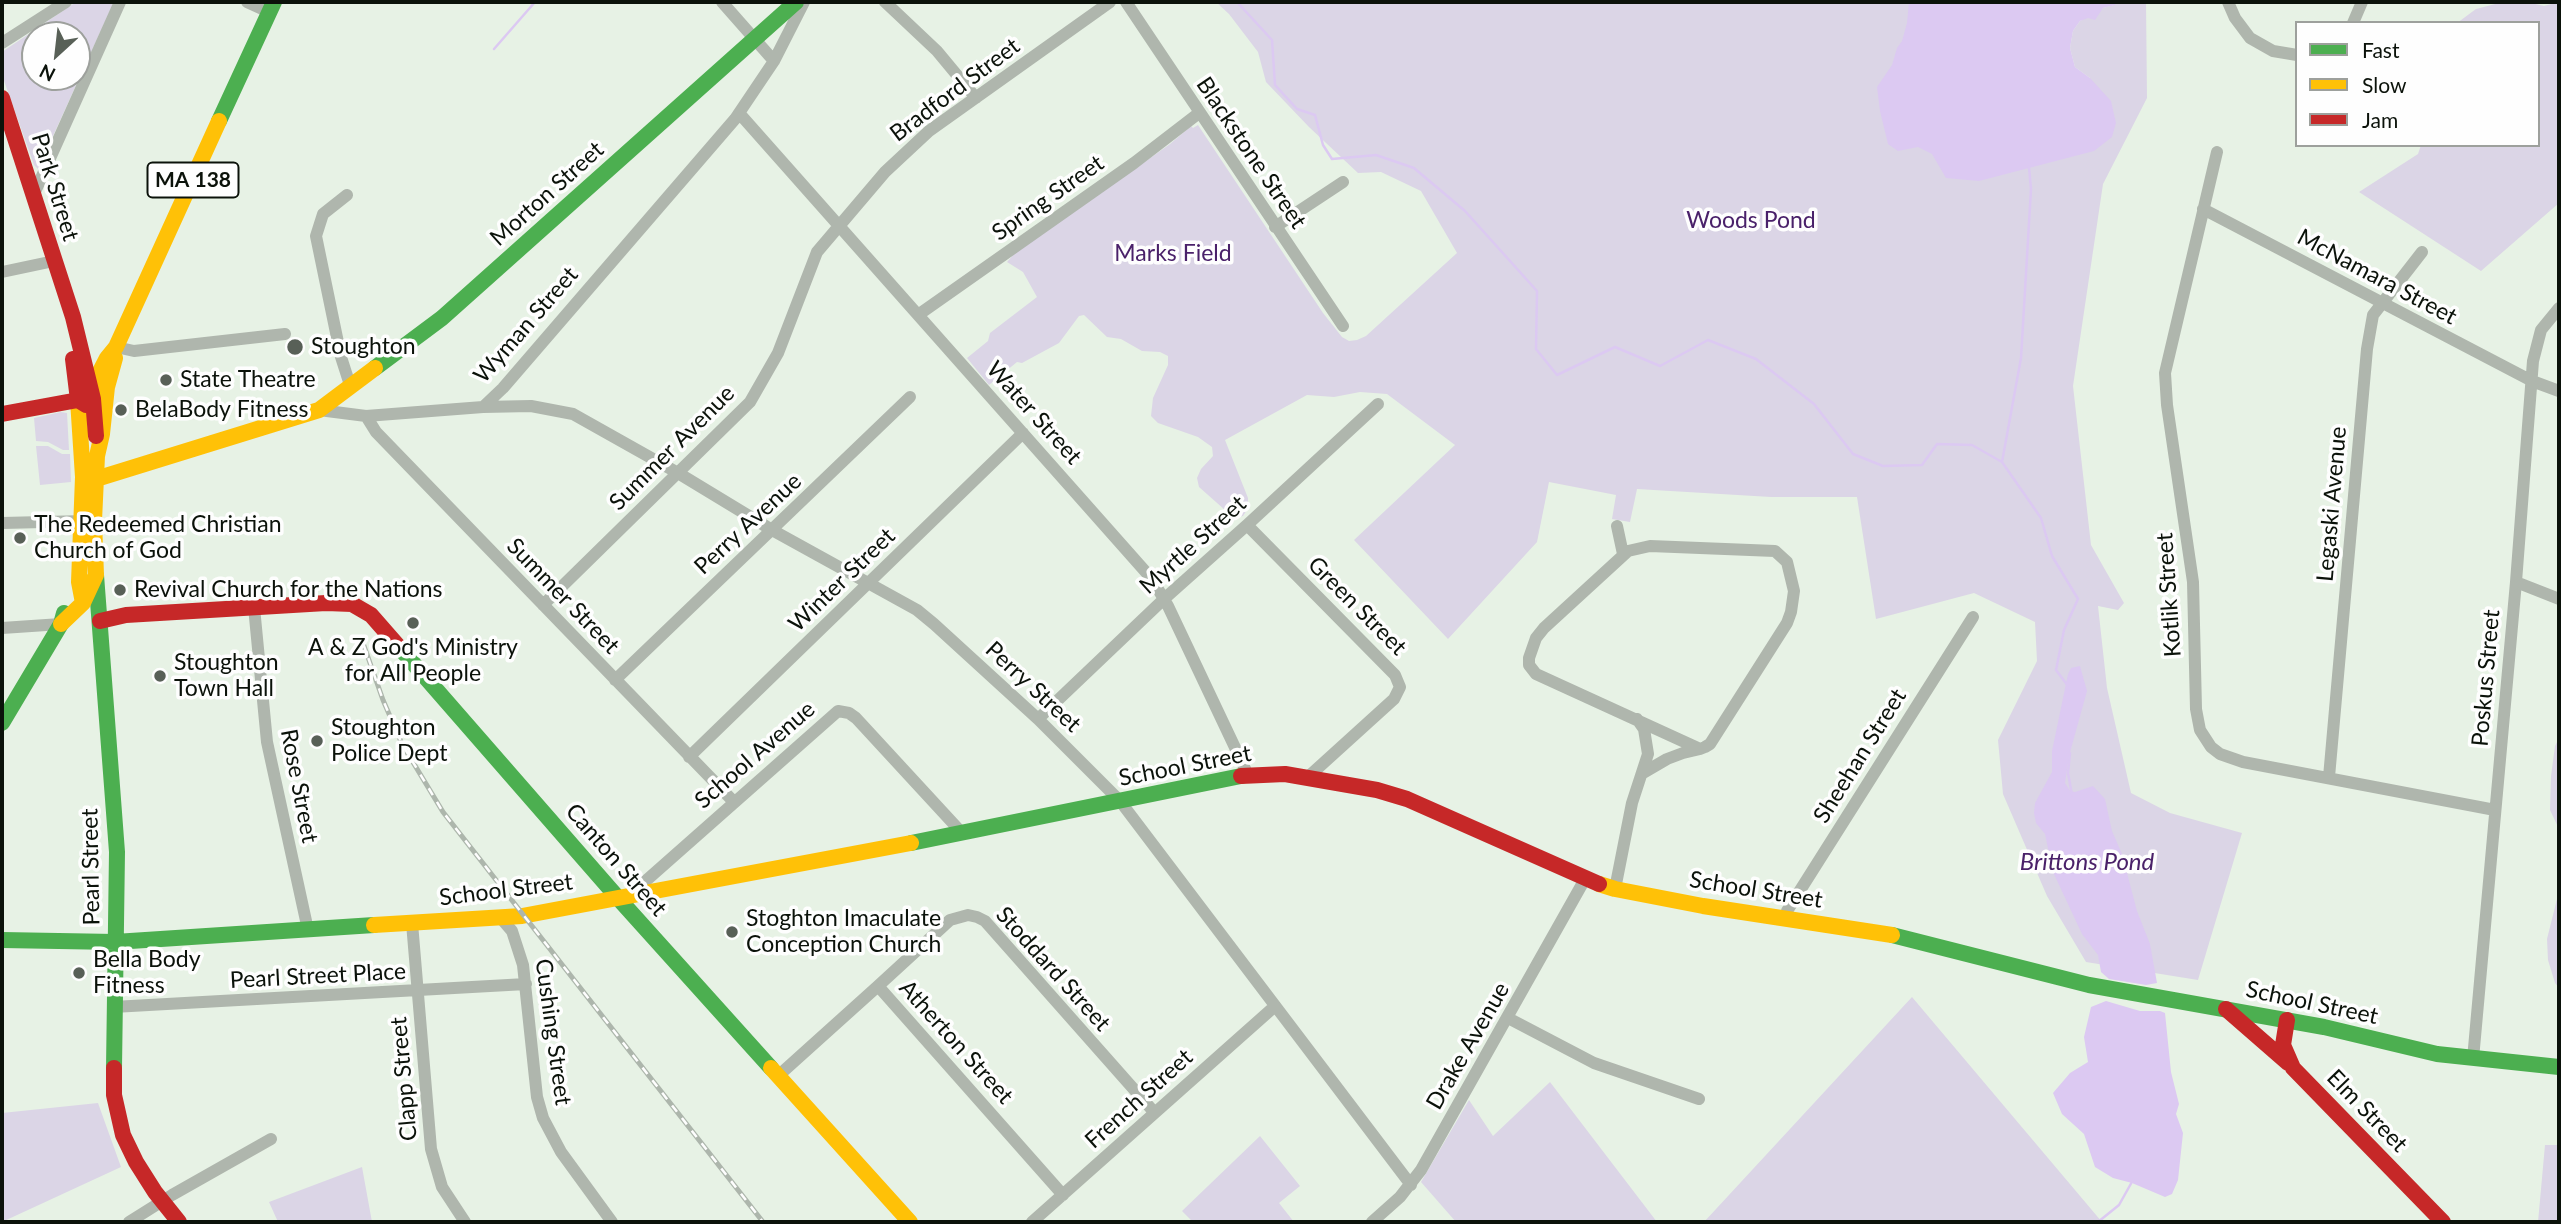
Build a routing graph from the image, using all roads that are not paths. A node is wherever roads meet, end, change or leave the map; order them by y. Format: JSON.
{"nodes":[{"id":1,"x":66,"y":2,"type":"edge"},
{"id":2,"x":120,"y":2,"type":"edge"},
{"id":3,"x":247,"y":2,"type":"edge"},
{"id":4,"x":722,"y":2,"type":"edge"},
{"id":5,"x":796,"y":2,"type":"edge"},
{"id":6,"x":804,"y":2,"type":"edge"},
{"id":7,"x":886,"y":2,"type":"edge"},
{"id":8,"x":1111,"y":2,"type":"edge"},
{"id":9,"x":1126,"y":2,"type":"edge"},
{"id":10,"x":2228,"y":2,"type":"edge"},
{"id":11,"x":2362,"y":2,"type":"edge"},
{"id":12,"x":272,"y":7,"type":"edge"},
{"id":13,"x":2354,"y":21,"type":"edge"},
{"id":14,"x":754,"y":39,"type":"junction"},
{"id":15,"x":2,"y":43,"type":"edge"},
{"id":16,"x":2295,"y":55,"type":"edge"},
{"id":17,"x":774,"y":61,"type":"junction"},
{"id":18,"x":2,"y":98,"type":"edge"},
{"id":19,"x":976,"y":98,"type":"junction"},
{"id":20,"x":739,"y":113,"type":"junction"},
{"id":21,"x":1199,"y":113,"type":"junction"},
{"id":22,"x":2217,"y":152,"type":"dead end"},
{"id":23,"x":1343,"y":182,"type":"dead end"},
{"id":24,"x":34,"y":194,"type":"junction"},
{"id":25,"x":347,"y":195,"type":"dead end"},
{"id":26,"x":2203,"y":209,"type":"junction"},
{"id":27,"x":838,"y":225,"type":"junction"},
{"id":28,"x":1275,"y":227,"type":"junction"},
{"id":29,"x":2422,"y":252,"type":"dead end"},
{"id":30,"x":54,"y":261,"type":"junction"},
{"id":31,"x":2,"y":272,"type":"edge"},
{"id":32,"x":63,"y":291,"type":"junction"},
{"id":33,"x":2382,"y":303,"type":"junction"},
{"id":34,"x":2559,"y":308,"type":"edge"},
{"id":35,"x":918,"y":315,"type":"junction"},
{"id":36,"x":1343,"y":326,"type":"dead end"},
{"id":37,"x":285,"y":334,"type":"dead end"},
{"id":38,"x":116,"y":347,"type":"junction"},
{"id":39,"x":2532,"y":381,"type":"junction"},
{"id":40,"x":350,"y":385,"type":"junction"},
{"id":41,"x":2559,"y":391,"type":"edge"},
{"id":42,"x":84,"y":395,"type":"junction"},
{"id":43,"x":910,"y":397,"type":"dead end"},
{"id":44,"x":1378,"y":404,"type":"dead end"},
{"id":45,"x":483,"y":407,"type":"junction"},
{"id":46,"x":319,"y":410,"type":"junction"},
{"id":47,"x":2,"y":414,"type":"edge"},
{"id":48,"x":366,"y":416,"type":"junction"},
{"id":49,"x":1023,"y":433,"type":"junction"},
{"id":50,"x":97,"y":456,"type":"junction"},
{"id":51,"x":678,"y":473,"type":"junction"},
{"id":52,"x":96,"y":479,"type":"junction"},
{"id":53,"x":80,"y":522,"type":"junction"},
{"id":54,"x":2,"y":523,"type":"edge"},
{"id":55,"x":1247,"y":526,"type":"junction"},
{"id":56,"x":1617,"y":526,"type":"dead end"},
{"id":57,"x":772,"y":530,"type":"junction"},
{"id":58,"x":79,"y":552,"type":"junction"},
{"id":59,"x":1623,"y":554,"type":"junction"},
{"id":60,"x":2516,"y":582,"type":"junction"},
{"id":61,"x":867,"y":584,"type":"junction"},
{"id":62,"x":1164,"y":599,"type":"junction"},
{"id":63,"x":2559,"y":599,"type":"edge"},
{"id":64,"x":90,"y":601,"type":"junction"},
{"id":65,"x":543,"y":605,"type":"junction"},
{"id":66,"x":254,"y":607,"type":"junction"},
{"id":67,"x":126,"y":615,"type":"junction"},
{"id":68,"x":1973,"y":617,"type":"dead end"},
{"id":69,"x":100,"y":621,"type":"junction"},
{"id":70,"x":61,"y":624,"type":"junction"},
{"id":71,"x":2,"y":628,"type":"edge"},
{"id":72,"x":615,"y":680,"type":"junction"},
{"id":73,"x":1038,"y":719,"type":"junction"},
{"id":74,"x":1637,"y":719,"type":"junction"},
{"id":75,"x":2,"y":723,"type":"edge"},
{"id":76,"x":1700,"y":749,"type":"junction"},
{"id":77,"x":689,"y":757,"type":"junction"},
{"id":78,"x":1643,"y":773,"type":"junction"},
{"id":79,"x":1248,"y":775,"type":"junction"},
{"id":80,"x":1308,"y":777,"type":"junction"},
{"id":81,"x":2329,"y":777,"type":"junction"},
{"id":82,"x":1120,"y":801,"type":"junction"},
{"id":83,"x":734,"y":802,"type":"junction"},
{"id":84,"x":2495,"y":810,"type":"junction"},
{"id":85,"x":962,"y":833,"type":"junction"},
{"id":86,"x":1585,"y":879,"type":"junction"},
{"id":87,"x":1615,"y":889,"type":"junction"},
{"id":88,"x":625,"y":896,"type":"junction"},
{"id":89,"x":500,"y":917,"type":"junction"},
{"id":90,"x":1786,"y":918,"type":"junction"},
{"id":91,"x":412,"y":923,"type":"junction"},
{"id":92,"x":308,"y":930,"type":"junction"},
{"id":93,"x":2,"y":940,"type":"edge"},
{"id":94,"x":115,"y":942,"type":"junction"},
{"id":95,"x":526,"y":984,"type":"junction"},
{"id":96,"x":878,"y":986,"type":"junction"},
{"id":97,"x":418,"y":991,"type":"junction"},
{"id":98,"x":113,"y":1007,"type":"junction"},
{"id":99,"x":1274,"y":1007,"type":"junction"},
{"id":100,"x":2224,"y":1008,"type":"junction"},
{"id":101,"x":1508,"y":1018,"type":"junction"},
{"id":102,"x":2287,"y":1020,"type":"junction"},
{"id":103,"x":2473,"y":1059,"type":"junction"},
{"id":104,"x":2559,"y":1067,"type":"edge"},
{"id":105,"x":2293,"y":1068,"type":"junction"},
{"id":106,"x":778,"y":1076,"type":"junction"},
{"id":107,"x":1699,"y":1099,"type":"dead end"},
{"id":108,"x":1154,"y":1112,"type":"junction"},
{"id":109,"x":271,"y":1139,"type":"dead end"},
{"id":110,"x":1411,"y":1185,"type":"junction"},
{"id":111,"x":1063,"y":1195,"type":"junction"},
{"id":112,"x":162,"y":1202,"type":"junction"},
{"id":113,"x":130,"y":1222,"type":"edge"},
{"id":114,"x":180,"y":1222,"type":"edge"},
{"id":115,"x":465,"y":1222,"type":"edge"},
{"id":116,"x":612,"y":1222,"type":"edge"},
{"id":117,"x":910,"y":1222,"type":"edge"},
{"id":118,"x":1032,"y":1222,"type":"edge"},
{"id":119,"x":1372,"y":1222,"type":"edge"},
{"id":120,"x":2443,"y":1222,"type":"edge"}],
"edges":[{"from":1,"to":15,"type":"street"},
{"from":2,"to":24,"type":"street"},
{"from":3,"to":12,"type":"street"},
{"from":4,"to":14,"type":"street"},
{"from":5,"to":14,"type":"street","name":"Morton Street"},
{"from":6,"to":17,"type":"street","name":"Wyman Street"},
{"from":7,"to":19,"type":"street"},
{"from":8,"to":19,"type":"street","name":"Bradford Street"},
{"from":9,"to":21,"type":"street","name":"Blackstone Street"},
{"from":10,"to":16,"type":"street"},
{"from":11,"to":13,"type":"street"},
{"from":12,"to":38,"type":"street","number":"MA 138"},
{"from":14,"to":17,"type":"street"},
{"from":14,"to":40,"type":"street","name":"Morton Street"},
{"from":17,"to":20,"type":"street","name":"Wyman Street"},
{"from":18,"to":24,"type":"street","name":"Park Street"},
{"from":19,"to":27,"type":"street","name":"Bradford Street"},
{"from":20,"to":27,"type":"street","name":"Water Street"},
{"from":20,"to":45,"type":"street","name":"Wyman Street"},
{"from":21,"to":28,"type":"street","name":"Blackstone Street"},
{"from":21,"to":35,"type":"street","name":"Spring Street"},
{"from":22,"to":26,"type":"street","name":"Kotlik Street"},
{"from":23,"to":28,"type":"street"},
{"from":24,"to":30,"type":"street","name":"Park Street"},
{"from":25,"to":40,"type":"street"},
{"from":26,"to":33,"type":"street","name":"McNamara Street"},
{"from":26,"to":81,"type":"street","name":"Kotlik Street"},
{"from":27,"to":35,"type":"street","name":"Water Street"},
{"from":27,"to":51,"type":"street","name":"Summer Avenue"},
{"from":28,"to":36,"type":"street","name":"Blackstone Street"},
{"from":29,"to":33,"type":"street","name":"Legaski Avenue"},
{"from":30,"to":31,"type":"street"},
{"from":30,"to":32,"type":"street","name":"Park Street"},
{"from":32,"to":42,"type":"street","name":"Park Street"},
{"from":32,"to":42,"type":"street","name":"Park Street","number":"MA 138"},
{"from":33,"to":39,"type":"street","name":"McNamara Street"},
{"from":33,"to":81,"type":"street","name":"Legaski Avenue"},
{"from":34,"to":39,"type":"street","name":"Poskus Street"},
{"from":35,"to":49,"type":"street","name":"Water Street"},
{"from":37,"to":38,"type":"street"},
{"from":38,"to":42,"type":"street","number":"MA 138"},
{"from":38,"to":50,"type":"street","number":"MA 138"},
{"from":39,"to":41,"type":"street","name":"McNamara Street"},
{"from":39,"to":60,"type":"street","name":"Poskus Street"},
{"from":40,"to":46,"type":"street","name":"Morton Street"},
{"from":42,"to":47,"type":"street"},
{"from":42,"to":50,"type":"street","number":"MA 138"},
{"from":42,"to":53,"type":"street","number":"MA 138"},
{"from":43,"to":57,"type":"street","name":"Perry Avenue"},
{"from":44,"to":55,"type":"street","name":"Myrtle Street"},
{"from":45,"to":48,"type":"street","name":"Wyman Street"},
{"from":45,"to":51,"type":"street","name":"Perry Street"},
{"from":46,"to":48,"type":"street","name":"Wyman Street"},
{"from":46,"to":52,"type":"street","name":"Wyman Street"},
{"from":48,"to":65,"type":"street","name":"Summer Street"},
{"from":49,"to":61,"type":"street","name":"Winter Street"},
{"from":49,"to":62,"type":"street","name":"Water Street"},
{"from":50,"to":52,"type":"street","number":"MA 138"},
{"from":51,"to":57,"type":"street","name":"Perry Street"},
{"from":51,"to":65,"type":"street","name":"Summer Avenue"},
{"from":52,"to":53,"type":"street","number":"MA 138"},
{"from":53,"to":54,"type":"street"},
{"from":53,"to":58,"type":"street","number":"MA 138"},
{"from":53,"to":64,"type":"street","number":"MA 138"},
{"from":55,"to":62,"type":"street","name":"Myrtle Street"},
{"from":55,"to":80,"type":"street","name":"Green Street"},
{"from":56,"to":59,"type":"street"},
{"from":57,"to":61,"type":"street","name":"Perry Street"},
{"from":57,"to":72,"type":"street","name":"Perry Avenue"},
{"from":58,"to":64,"type":"street","number":"MA 138"},
{"from":58,"to":70,"type":"street","number":"MA 138"},
{"from":59,"to":74,"type":"street"},
{"from":59,"to":76,"type":"street"},
{"from":60,"to":63,"type":"street"},
{"from":60,"to":84,"type":"street","name":"Poskus Street"},
{"from":61,"to":73,"type":"street","name":"Perry Street"},
{"from":61,"to":77,"type":"street","name":"Winter Street"},
{"from":62,"to":73,"type":"street","name":"Myrtle Street"},
{"from":62,"to":79,"type":"street","name":"Water Street"},
{"from":64,"to":67,"type":"street"},
{"from":64,"to":69,"type":"street"},
{"from":64,"to":70,"type":"street","number":"MA 138"},
{"from":65,"to":72,"type":"street","name":"Summer Street"},
{"from":66,"to":67,"type":"street","name":"Canton Street"},
{"from":66,"to":88,"type":"street","name":"Canton Street"},
{"from":66,"to":92,"type":"street","name":"Rose Street"},
{"from":67,"to":69,"type":"street","name":"Canton Street"},
{"from":68,"to":90,"type":"street","name":"Sheehan Street"},
{"from":69,"to":94,"type":"street","name":"Pearl Street"},
{"from":70,"to":71,"type":"street"},
{"from":70,"to":75,"type":"street","number":"MA 138"},
{"from":72,"to":77,"type":"street","name":"Summer Street"},
{"from":73,"to":82,"type":"street","name":"Perry Street"},
{"from":74,"to":76,"type":"street"},
{"from":74,"to":78,"type":"street"},
{"from":76,"to":78,"type":"street"},
{"from":77,"to":83,"type":"street","name":"Summer Street"},
{"from":78,"to":87,"type":"street"},
{"from":79,"to":80,"type":"street","name":"School Street"},
{"from":79,"to":82,"type":"street","name":"School Street"},
{"from":80,"to":86,"type":"street","name":"School Street"},
{"from":81,"to":84,"type":"street","name":"Kotlik Street"},
{"from":82,"to":85,"type":"street","name":"School Street"},
{"from":82,"to":99,"type":"street","name":"Perry Street"},
{"from":83,"to":85,"type":"street","name":"School Avenue"},
{"from":83,"to":88,"type":"street","name":"School Avenue"},
{"from":84,"to":103,"type":"street","name":"Poskus Street"},
{"from":85,"to":88,"type":"street","name":"School Street"},
{"from":86,"to":87,"type":"street","name":"School Street"},
{"from":86,"to":101,"type":"street","name":"Drake Avenue"},
{"from":87,"to":90,"type":"street","name":"School Street"},
{"from":88,"to":89,"type":"street","name":"School Street"},
{"from":88,"to":106,"type":"street","name":"Canton Street"},
{"from":89,"to":91,"type":"street","name":"School Street"},
{"from":89,"to":95,"type":"street","name":"Cushing Street"},
{"from":90,"to":100,"type":"street","name":"School Street"},
{"from":91,"to":92,"type":"street","name":"School Street"},
{"from":91,"to":97,"type":"street","name":"Clapp Street"},
{"from":92,"to":94,"type":"street","name":"School Street"},
{"from":93,"to":94,"type":"street","name":"School Street"},
{"from":94,"to":98,"type":"street","name":"Pearl Street"},
{"from":95,"to":97,"type":"street","name":"Pearl Street Place"},
{"from":95,"to":116,"type":"street","name":"Cushing Street"},
{"from":96,"to":106,"type":"street","name":"Atherton Street"},
{"from":96,"to":108,"type":"street","name":"Stoddard Street"},
{"from":96,"to":111,"type":"street","name":"Atherton Street"},
{"from":97,"to":98,"type":"street","name":"Pearl Street Place"},
{"from":97,"to":115,"type":"street","name":"Clapp Street"},
{"from":98,"to":112,"type":"street","name":"Pearl Street"},
{"from":99,"to":108,"type":"street","name":"French Street"},
{"from":99,"to":110,"type":"street","name":"Perry Street"},
{"from":100,"to":102,"type":"street","name":"School Street"},
{"from":100,"to":105,"type":"street"},
{"from":101,"to":107,"type":"street"},
{"from":101,"to":110,"type":"street","name":"Drake Avenue"},
{"from":102,"to":103,"type":"street","name":"School Street"},
{"from":102,"to":105,"type":"street","name":"Elm Street"},
{"from":103,"to":104,"type":"street","name":"School Street"},
{"from":105,"to":120,"type":"street","name":"Elm Street"},
{"from":106,"to":117,"type":"street","name":"Canton Street"},
{"from":108,"to":111,"type":"street","name":"French Street"},
{"from":109,"to":112,"type":"street"},
{"from":110,"to":119,"type":"street","name":"Drake Avenue"},
{"from":111,"to":118,"type":"street","name":"French Street"},
{"from":112,"to":113,"type":"street"},
{"from":112,"to":114,"type":"street","name":"Pearl Street"}]}
